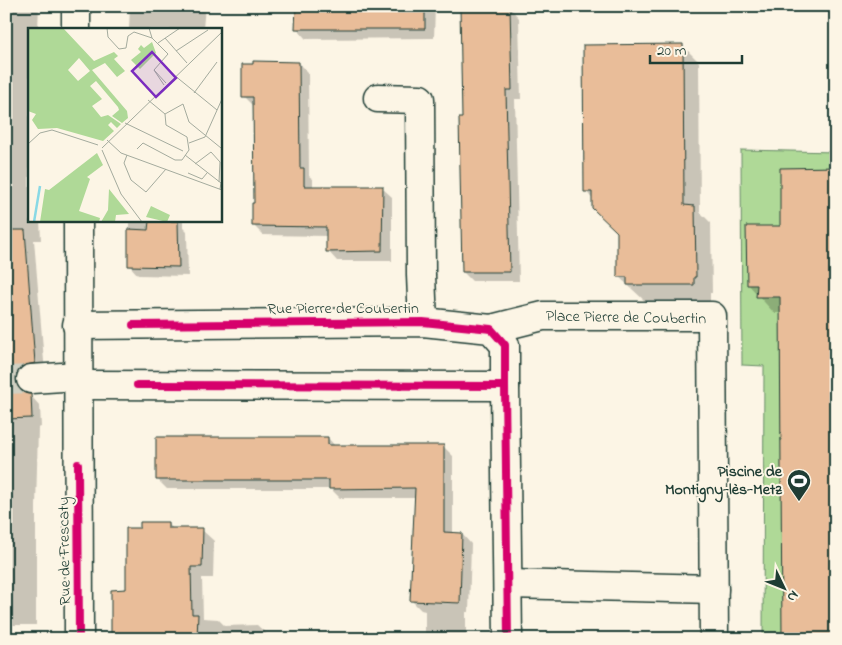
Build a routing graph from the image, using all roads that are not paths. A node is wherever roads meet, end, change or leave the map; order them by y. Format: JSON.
{"nodes":[{"id":1,"x":76,"y":6,"type":"edge"},
{"id":2,"x":76,"y":28,"type":"edge"},
{"id":3,"x":378,"y":98,"type":"dead end"},
{"id":4,"x":78,"y":221,"type":"edge"},
{"id":5,"x":423,"y":322,"type":"junction"},
{"id":6,"x":78,"y":325,"type":"junction"},
{"id":7,"x":491,"y":329,"type":"junction"},
{"id":8,"x":30,"y":379,"type":"tunnel mouth"},
{"id":9,"x":78,"y":380,"type":"junction"},
{"id":10,"x":505,"y":386,"type":"junction"},
{"id":11,"x":508,"y":584,"type":"junction"},
{"id":12,"x":714,"y":589,"type":"junction"},
{"id":13,"x":79,"y":639,"type":"edge"},
{"id":14,"x":508,"y":639,"type":"edge"},
{"id":15,"x":714,"y":639,"type":"edge"}],
"edges":[{"from":1,"to":2,"type":"street"},
{"from":3,"to":5,"type":"street","name":"Rue Pierre de Coubertin"},
{"from":4,"to":6,"type":"street","name":"Rue de Frescaty"},
{"from":5,"to":6,"type":"street","name":"Rue Pierre de Coubertin"},
{"from":5,"to":7,"type":"street","name":"Rue Pierre de Coubertin"},
{"from":6,"to":9,"type":"street","name":"Rue de Frescaty"},
{"from":7,"to":10,"type":"street"},
{"from":7,"to":12,"type":"street","name":"Place Pierre de Coubertin"},
{"from":8,"to":9,"type":"street"},
{"from":9,"to":10,"type":"street"},
{"from":9,"to":13,"type":"street","name":"Rue de Frescaty"},
{"from":10,"to":11,"type":"street"},
{"from":11,"to":12,"type":"street"},
{"from":11,"to":14,"type":"street"},
{"from":12,"to":15,"type":"street","name":"Place Pierre de Coubertin"}]}
